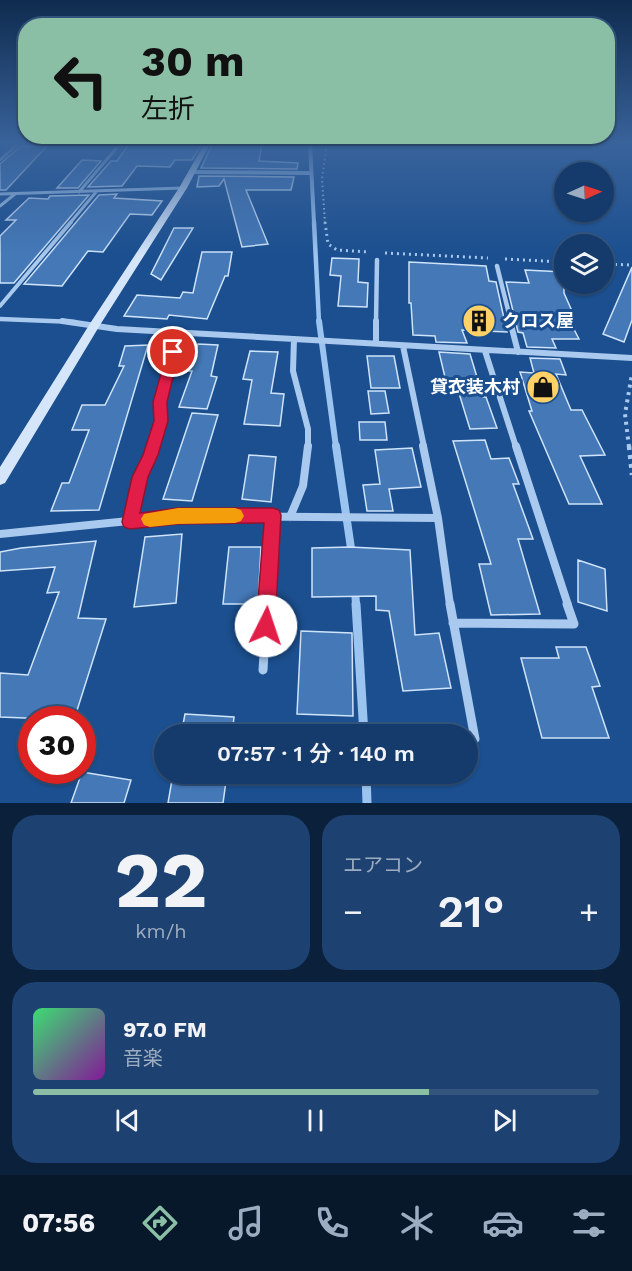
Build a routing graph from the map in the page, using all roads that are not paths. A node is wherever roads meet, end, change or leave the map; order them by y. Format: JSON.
{"nodes":[{"id":1,"x":88,"y":181,"type":"edge"},
{"id":2,"x":187,"y":181,"type":"edge"},
{"id":3,"x":183,"y":188,"type":"junction"},
{"id":4,"x":79,"y":192,"type":"junction"},
{"id":5,"x":96,"y":192,"type":"junction"},
{"id":6,"x":0,"y":194,"type":"edge"},
{"id":7,"x":15,"y":194,"type":"junction"},
{"id":8,"x":0,"y":206,"type":"edge"},
{"id":9,"x":377,"y":260,"type":"dead end"},
{"id":10,"x":497,"y":266,"type":"dead end"},
{"id":11,"x":0,"y":306,"type":"edge"},
{"id":12,"x":0,"y":320,"type":"edge"},
{"id":13,"x":95,"y":324,"type":"junction"},
{"id":14,"x":180,"y":331,"type":"junction"},
{"id":15,"x":294,"y":339,"type":"junction"},
{"id":16,"x":376,"y":343,"type":"junction"},
{"id":17,"x":403,"y":346,"type":"junction"},
{"id":18,"x":485,"y":351,"type":"junction"},
{"id":19,"x":518,"y":352,"type":"junction"},
{"id":20,"x":632,"y":358,"type":"edge"},
{"id":21,"x":0,"y":479,"type":"edge"},
{"id":22,"x":273,"y":515,"type":"junction"},
{"id":23,"x":291,"y":517,"type":"junction"},
{"id":24,"x":438,"y":518,"type":"junction"},
{"id":25,"x":130,"y":522,"type":"junction"},
{"id":26,"x":0,"y":534,"type":"edge"},
{"id":27,"x":453,"y":623,"type":"junction"},
{"id":28,"x":262,"y":670,"type":"dead end"},
{"id":29,"x":472,"y":724,"type":"edge"}],
"edges":[{"from":1,"to":4,"type":"lane"},
{"from":2,"to":3,"type":"street"},
{"from":3,"to":5,"type":"lane"},
{"from":3,"to":13,"type":"street"},
{"from":4,"to":5,"type":"lane"},
{"from":4,"to":7,"type":"lane"},
{"from":5,"to":11,"type":"lane"},
{"from":6,"to":7,"type":"lane"},
{"from":7,"to":8,"type":"lane"},
{"from":9,"to":16,"type":"street"},
{"from":10,"to":19,"type":"street"},
{"from":12,"to":13,"type":"street"},
{"from":13,"to":14,"type":"street"},
{"from":13,"to":21,"type":"street"},
{"from":14,"to":15,"type":"street"},
{"from":14,"to":25,"type":"street"},
{"from":15,"to":16,"type":"street"},
{"from":15,"to":23,"type":"street"},
{"from":16,"to":17,"type":"street"},
{"from":17,"to":18,"type":"street"},
{"from":17,"to":24,"type":"street"},
{"from":18,"to":19,"type":"street"},
{"from":18,"to":27,"type":"street"},
{"from":19,"to":20,"type":"street"},
{"from":22,"to":23,"type":"street"},
{"from":22,"to":25,"type":"street"},
{"from":22,"to":28,"type":"street"},
{"from":23,"to":24,"type":"street"},
{"from":24,"to":27,"type":"street"},
{"from":25,"to":26,"type":"street"},
{"from":27,"to":29,"type":"street"}]}
